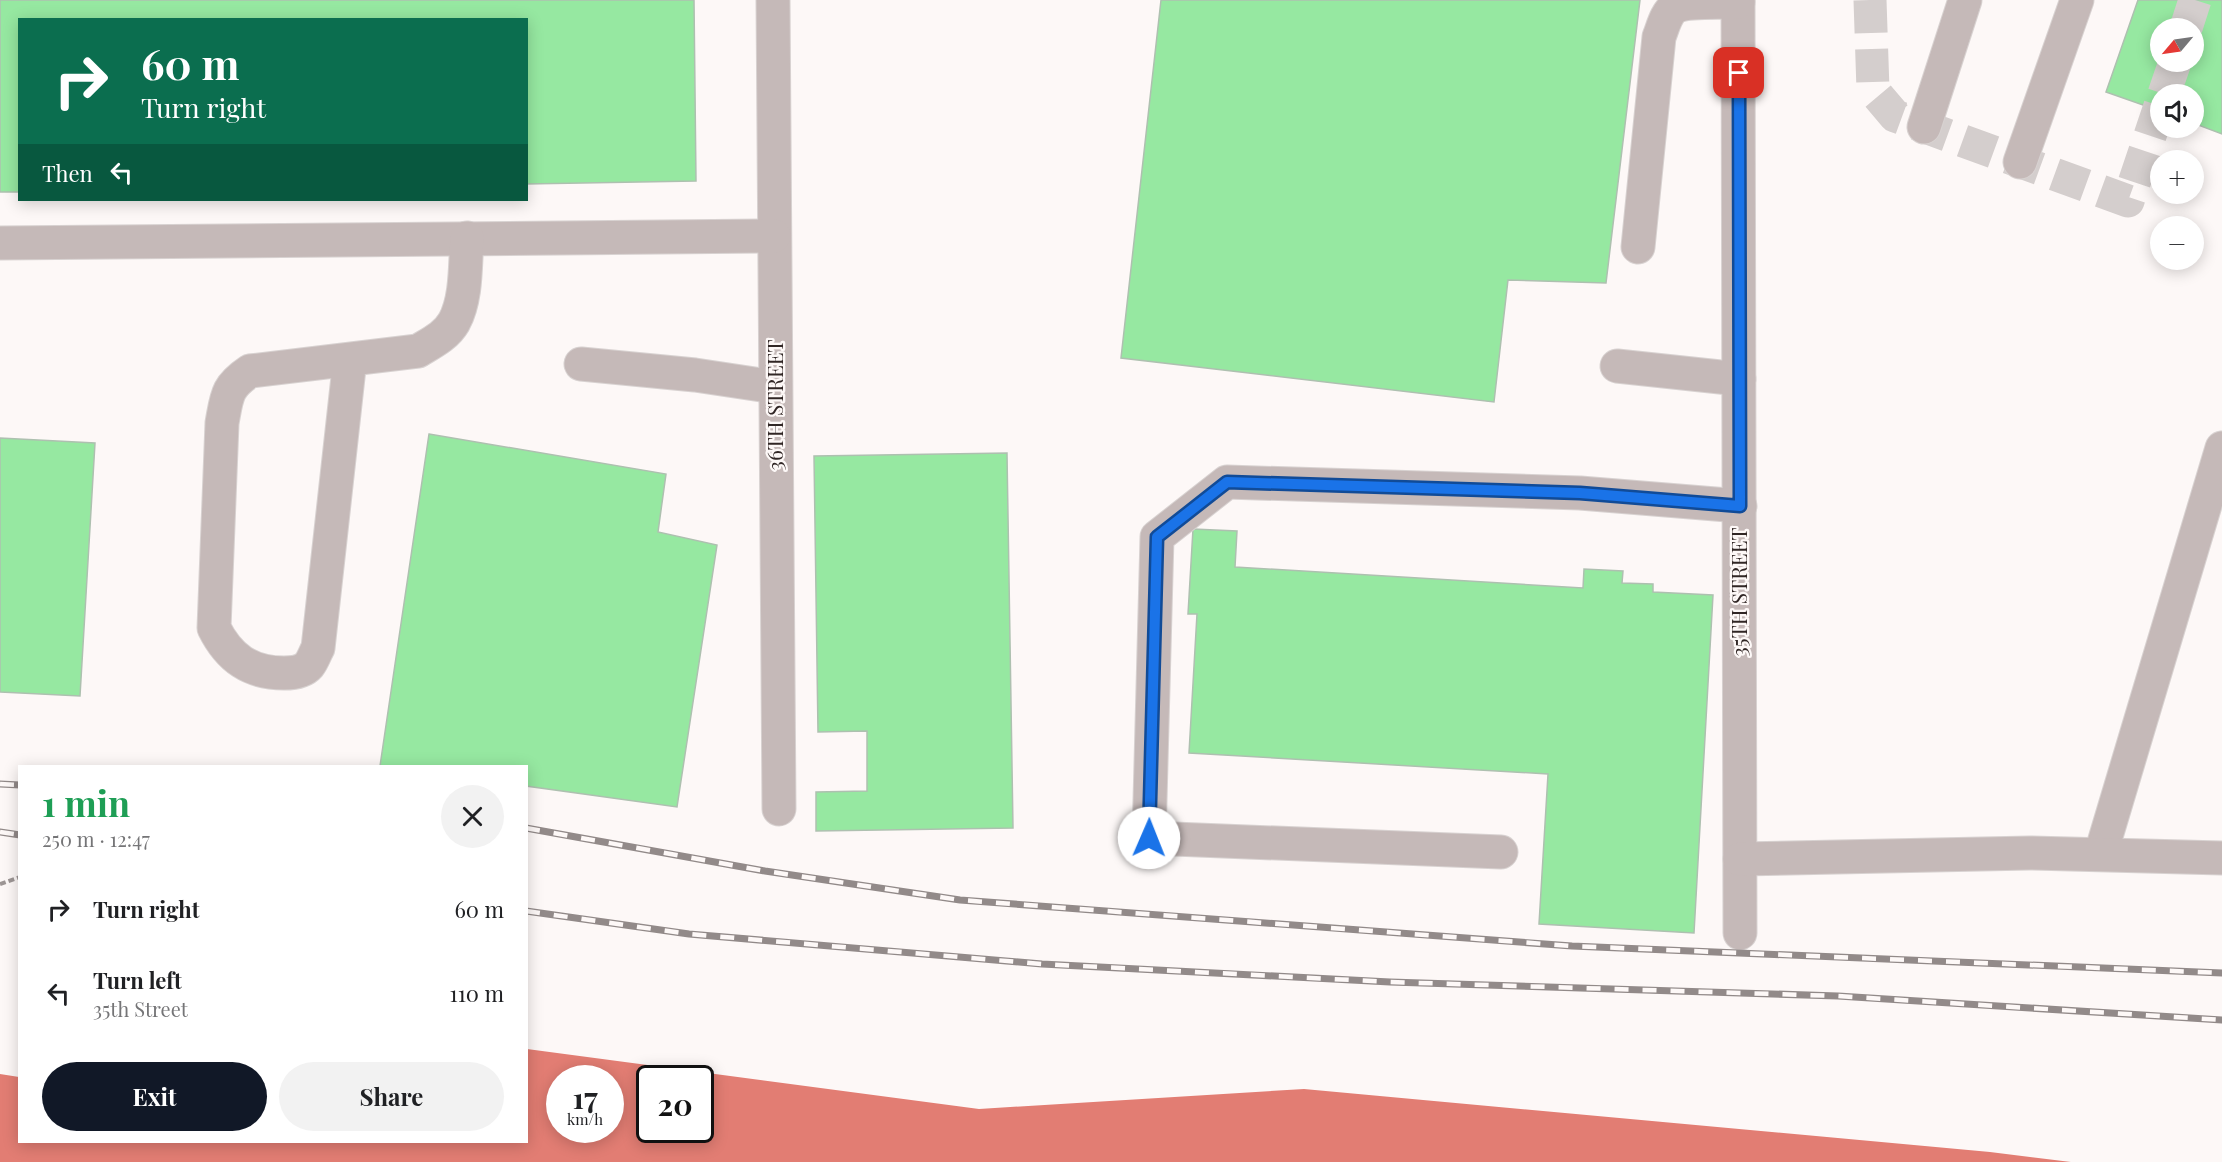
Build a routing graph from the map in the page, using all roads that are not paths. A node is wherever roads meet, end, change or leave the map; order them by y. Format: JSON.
{"nodes":[{"id":1,"x":772,"y":0,"type":"edge"},
{"id":2,"x":1965,"y":0,"type":"edge"},
{"id":3,"x":2077,"y":0,"type":"edge"},
{"id":4,"x":1738,"y":1,"type":"edge"},
{"id":5,"x":1924,"y":127,"type":"dead end"},
{"id":6,"x":2020,"y":162,"type":"dead end"},
{"id":7,"x":774,"y":236,"type":"junction"},
{"id":8,"x":467,"y":238,"type":"junction"},
{"id":9,"x":0,"y":243,"type":"edge"},
{"id":10,"x":1638,"y":247,"type":"dead end"},
{"id":11,"x":350,"y":359,"type":"junction"},
{"id":12,"x":581,"y":364,"type":"dead end"},
{"id":13,"x":1617,"y":366,"type":"dead end"},
{"id":14,"x":1739,"y":379,"type":"junction"},
{"id":15,"x":775,"y":387,"type":"junction"},
{"id":16,"x":2222,"y":448,"type":"edge"},
{"id":17,"x":1740,"y":506,"type":"junction"},
{"id":18,"x":779,"y":809,"type":"dead end"},
{"id":19,"x":1501,"y":852,"type":"dead end"},
{"id":20,"x":2100,"y":854,"type":"junction"},
{"id":21,"x":2222,"y":858,"type":"edge"},
{"id":22,"x":1740,"y":859,"type":"junction"},
{"id":23,"x":1740,"y":933,"type":"dead end"}],
"edges":[{"from":1,"to":7,"type":"street","name":"36TH STREET"},
{"from":2,"to":5,"type":"street"},
{"from":3,"to":6,"type":"street"},
{"from":4,"to":10,"type":"street"},
{"from":4,"to":14,"type":"street","name":"35TH STREET"},
{"from":7,"to":8,"type":"street"},
{"from":7,"to":15,"type":"street","name":"36TH STREET"},
{"from":8,"to":9,"type":"street"},
{"from":8,"to":11,"type":"street"},
{"from":11,"to":11,"type":"street"},
{"from":12,"to":15,"type":"street"},
{"from":13,"to":14,"type":"street"},
{"from":14,"to":17,"type":"street","name":"35TH STREET"},
{"from":15,"to":18,"type":"street","name":"36TH STREET"},
{"from":16,"to":20,"type":"street"},
{"from":17,"to":19,"type":"street"},
{"from":17,"to":22,"type":"street","name":"35TH STREET"},
{"from":20,"to":21,"type":"street"},
{"from":20,"to":22,"type":"street"},
{"from":22,"to":23,"type":"street","name":"35TH STREET"}]}
